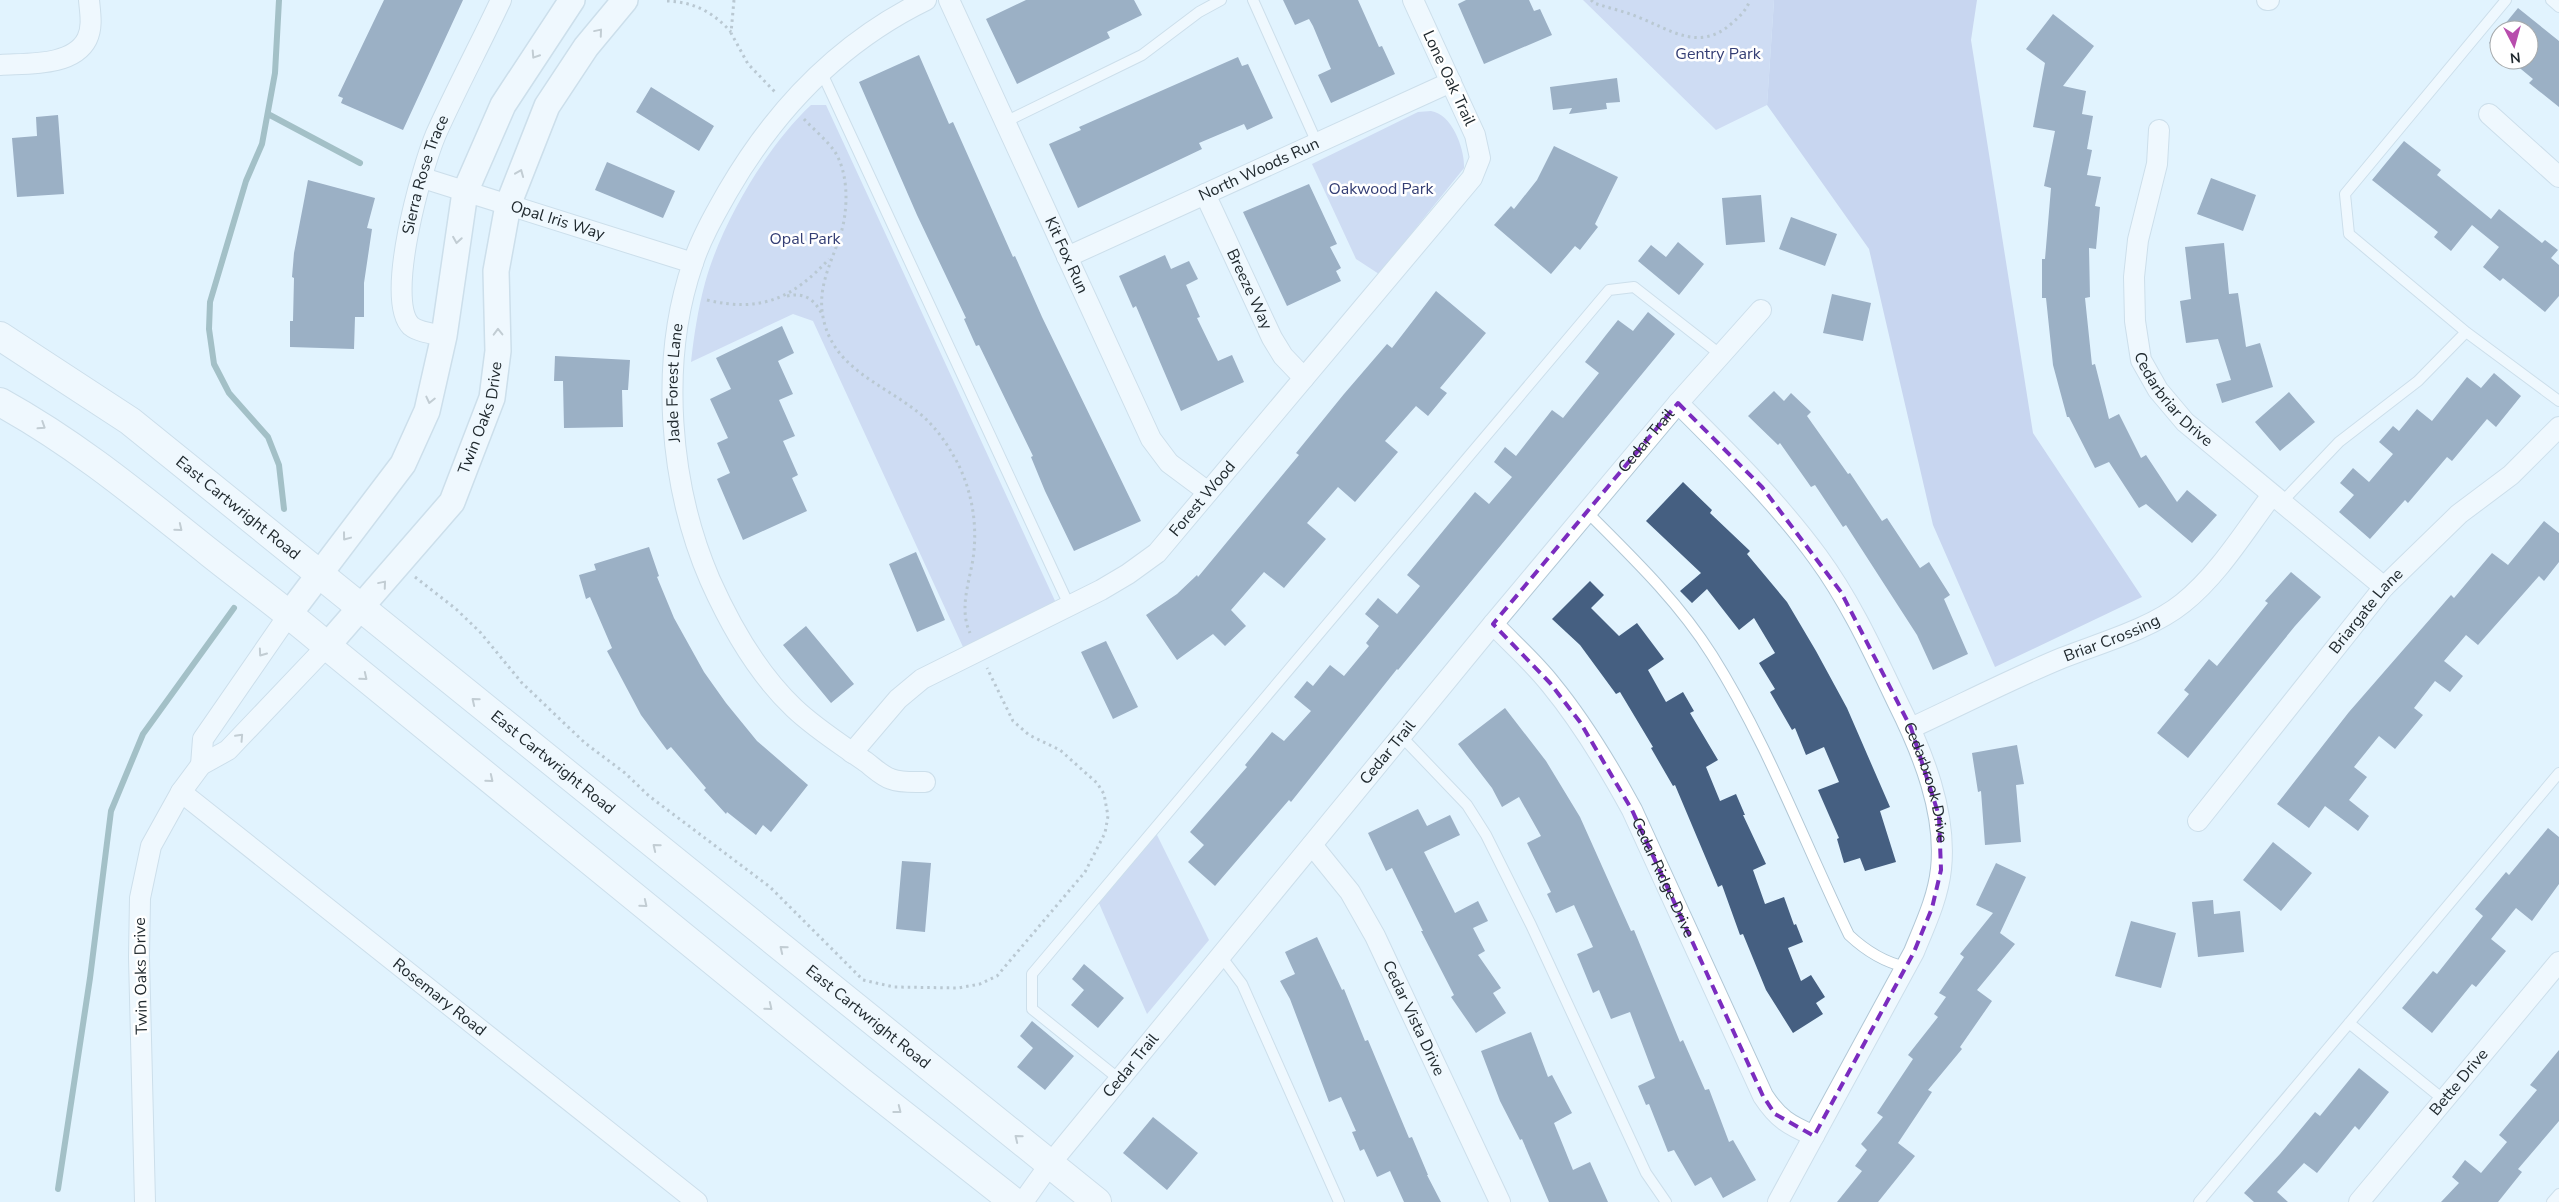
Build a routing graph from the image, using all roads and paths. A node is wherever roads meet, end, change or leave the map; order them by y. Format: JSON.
{"nodes":[{"id":1,"x":89,"y":0,"type":"edge"},
{"id":2,"x":502,"y":0,"type":"edge"},
{"id":3,"x":572,"y":0,"type":"edge"},
{"id":4,"x":625,"y":0,"type":"edge"},
{"id":5,"x":734,"y":0,"type":"edge"},
{"id":6,"x":926,"y":0,"type":"edge"},
{"id":7,"x":949,"y":0,"type":"edge"},
{"id":8,"x":1221,"y":0,"type":"edge"},
{"id":9,"x":1253,"y":0,"type":"edge"},
{"id":10,"x":1413,"y":0,"type":"edge"},
{"id":11,"x":1591,"y":0,"type":"edge"},
{"id":12,"x":1750,"y":0,"type":"edge"},
{"id":13,"x":2506,"y":0,"type":"edge"},
{"id":14,"x":2551,"y":0,"type":"edge"},
{"id":15,"x":667,"y":1,"type":"dead end"},
{"id":16,"x":2559,"y":7,"type":"edge"},
{"id":17,"x":731,"y":33,"type":"junction"},
{"id":18,"x":0,"y":65,"type":"edge"},
{"id":19,"x":821,"y":71,"type":"junction"},
{"id":20,"x":1451,"y":82,"type":"junction"},
{"id":21,"x":779,"y":95,"type":"dead end"},
{"id":22,"x":2489,"y":114,"type":"dead end"},
{"id":23,"x":800,"y":116,"type":"dead end"},
{"id":24,"x":1005,"y":122,"type":"junction"},
{"id":25,"x":2159,"y":130,"type":"dead end"},
{"id":26,"x":1317,"y":143,"type":"junction"},
{"id":27,"x":1480,"y":158,"type":"joint"},
{"id":28,"x":2559,"y":177,"type":"edge"},
{"id":29,"x":423,"y":178,"type":"junction"},
{"id":30,"x":465,"y":192,"type":"junction"},
{"id":31,"x":1206,"y":194,"type":"junction"},
{"id":32,"x":508,"y":205,"type":"junction"},
{"id":33,"x":1066,"y":257,"type":"junction"},
{"id":34,"x":830,"y":258,"type":"junction"},
{"id":35,"x":693,"y":263,"type":"junction"},
{"id":36,"x":779,"y":298,"type":"junction"},
{"id":37,"x":707,"y":300,"type":"dead end"},
{"id":38,"x":1761,"y":310,"type":"dead end"},
{"id":39,"x":823,"y":316,"type":"junction"},
{"id":40,"x":2466,"y":332,"type":"junction"},
{"id":41,"x":0,"y":336,"type":"edge"},
{"id":42,"x":444,"y":336,"type":"junction"},
{"id":43,"x":1721,"y":355,"type":"junction"},
{"id":44,"x":1304,"y":378,"type":"junction"},
{"id":45,"x":0,"y":402,"type":"edge"},
{"id":46,"x":2559,"y":402,"type":"edge"},
{"id":47,"x":1678,"y":404,"type":"junction"},
{"id":48,"x":2559,"y":427,"type":"edge"},
{"id":49,"x":1208,"y":492,"type":"junction"},
{"id":50,"x":2276,"y":499,"type":"junction"},
{"id":51,"x":1587,"y":512,"type":"junction"},
{"id":52,"x":410,"y":573,"type":"dead end"},
{"id":53,"x":319,"y":575,"type":"junction"},
{"id":54,"x":2384,"y":588,"type":"junction"},
{"id":55,"x":1069,"y":605,"type":"junction"},
{"id":56,"x":361,"y":609,"type":"junction"},
{"id":57,"x":290,"y":613,"type":"junction"},
{"id":58,"x":1492,"y":624,"type":"junction"},
{"id":59,"x":971,"y":634,"type":"dead end"},
{"id":60,"x":327,"y":646,"type":"junction"},
{"id":61,"x":986,"y":665,"type":"dead end"},
{"id":62,"x":1911,"y":728,"type":"junction"},
{"id":63,"x":1401,"y":736,"type":"junction"},
{"id":64,"x":852,"y":752,"type":"junction"},
{"id":65,"x":200,"y":765,"type":"junction"},
{"id":66,"x":2559,"y":773,"type":"edge"},
{"id":67,"x":926,"y":782,"type":"dead end"},
{"id":68,"x":182,"y":792,"type":"junction"},
{"id":69,"x":2198,"y":821,"type":"dead end"},
{"id":70,"x":1312,"y":845,"type":"junction"},
{"id":71,"x":1220,"y":955,"type":"junction"},
{"id":72,"x":2559,"y":962,"type":"edge"},
{"id":73,"x":1906,"y":967,"type":"junction"},
{"id":74,"x":2349,"y":1023,"type":"junction"},
{"id":75,"x":1119,"y":1079,"type":"junction"},
{"id":76,"x":2444,"y":1100,"type":"junction"},
{"id":77,"x":1814,"y":1136,"type":"junction"},
{"id":78,"x":1050,"y":1164,"type":"junction"},
{"id":79,"x":2559,"y":1194,"type":"edge"},
{"id":80,"x":145,"y":1202,"type":"edge"},
{"id":81,"x":697,"y":1202,"type":"edge"},
{"id":82,"x":1014,"y":1202,"type":"edge"},
{"id":83,"x":1023,"y":1202,"type":"edge"},
{"id":84,"x":1097,"y":1202,"type":"edge"},
{"id":85,"x":1340,"y":1202,"type":"edge"},
{"id":86,"x":1500,"y":1202,"type":"edge"},
{"id":87,"x":1666,"y":1202,"type":"edge"},
{"id":88,"x":1778,"y":1202,"type":"edge"},
{"id":89,"x":2199,"y":1202,"type":"edge"},
{"id":90,"x":2359,"y":1202,"type":"edge"},
{"id":91,"x":2552,"y":1202,"type":"edge"}],
"edges":[{"from":1,"to":18,"type":"street"},
{"from":2,"to":29,"type":"street","name":"Sierra Rose Trace"},
{"from":3,"to":30,"type":"street","name":"Twin Oaks Drive","one_way":true},
{"from":32,"to":4,"type":"street","name":"Twin Oaks Drive","one_way":true},
{"from":5,"to":17,"type":"path"},
{"from":6,"to":19,"type":"street","name":"Jade Forest Lane"},
{"from":7,"to":24,"type":"street","name":"Kit Fox Run"},
{"from":8,"to":24,"type":"lane"},
{"from":9,"to":26,"type":"lane"},
{"from":10,"to":20,"type":"street","name":"Lone Oak Trail"},
{"from":11,"to":12,"type":"path"},
{"from":13,"to":40,"type":"lane"},
{"from":14,"to":16,"type":"lane"},
{"from":15,"to":17,"type":"path"},
{"from":17,"to":21,"type":"path"},
{"from":19,"to":35,"type":"street","name":"Jade Forest Lane"},
{"from":19,"to":55,"type":"lane"},
{"from":20,"to":26,"type":"street","name":"North Woods Run"},
{"from":20,"to":27,"type":"street","name":"Lone Oak Trail"},
{"from":22,"to":28,"type":"street"},
{"from":23,"to":34,"type":"path"},
{"from":24,"to":33,"type":"street","name":"Kit Fox Run"},
{"from":25,"to":50,"type":"street","name":"Cedarbriar Drive"},
{"from":26,"to":31,"type":"street","name":"North Woods Run"},
{"from":27,"to":44,"type":"street","name":"Forest Wood"},
{"from":29,"to":30,"type":"street","name":"Opal Iris Way"},
{"from":29,"to":42,"type":"street","name":"Sierra Rose Trace"},
{"from":30,"to":32,"type":"street","name":"Opal Iris Way"},
{"from":30,"to":42,"type":"street","name":"Twin Oaks Drive","one_way":true},
{"from":31,"to":33,"type":"street","name":"North Woods Run"},
{"from":31,"to":44,"type":"street","name":"Breeze Way"},
{"from":32,"to":35,"type":"street","name":"Opal Iris Way"},
{"from":56,"to":32,"type":"street","name":"Twin Oaks Drive","one_way":true},
{"from":33,"to":49,"type":"street","name":"Kit Fox Run"},
{"from":34,"to":36,"type":"path"},
{"from":34,"to":39,"type":"path"},
{"from":35,"to":64,"type":"street","name":"Jade Forest Lane"},
{"from":36,"to":37,"type":"path"},
{"from":36,"to":39,"type":"path"},
{"from":38,"to":43,"type":"street","name":"Cedar Trail"},
{"from":39,"to":59,"type":"path"},
{"from":40,"to":46,"type":"lane"},
{"from":40,"to":50,"type":"lane"},
{"from":41,"to":53,"type":"main road","name":"East Cartwright Road"},
{"from":42,"to":53,"type":"street","name":"Twin Oaks Drive","one_way":true},
{"from":43,"to":47,"type":"street","name":"Cedar Trail"},
{"from":43,"to":75,"type":"lane"},
{"from":44,"to":49,"type":"street","name":"Forest Wood"},
{"from":45,"to":57,"type":"main road","one_way":true},
{"from":47,"to":51,"type":"street","name":"Cedar Trail"},
{"from":47,"to":62,"type":"street","name":"Cedarbrook Drive"},
{"from":48,"to":54,"type":"street","name":"Briargate Lane"},
{"from":49,"to":55,"type":"street","name":"Forest Wood"},
{"from":50,"to":54,"type":"street","name":"Cedarbriar Drive"},
{"from":50,"to":62,"type":"street","name":"Briar Crossing"},
{"from":51,"to":58,"type":"street","name":"Cedar Trail"},
{"from":51,"to":73,"type":"lane"},
{"from":52,"to":61,"type":"path"},
{"from":53,"to":56,"type":"main road","name":"East Cartwright Road"},
{"from":53,"to":57,"type":"street","name":"Twin Oaks Drive"},
{"from":54,"to":69,"type":"street","name":"Briargate Lane"},
{"from":55,"to":64,"type":"street","name":"Forest Wood"},
{"from":56,"to":60,"type":"street","name":"Twin Oaks Drive"},
{"from":78,"to":56,"type":"main road","name":"East Cartwright Road","one_way":true},
{"from":57,"to":60,"type":"main road"},
{"from":57,"to":65,"type":"street","name":"Twin Oaks Drive","one_way":true},
{"from":58,"to":63,"type":"street","name":"Cedar Trail"},
{"from":58,"to":77,"type":"street","name":"Cedar Ridge Drive"},
{"from":65,"to":60,"type":"street","name":"Twin Oaks Drive","one_way":true},
{"from":60,"to":82,"type":"main road","one_way":true},
{"from":62,"to":73,"type":"street","name":"Cedarbrook Drive"},
{"from":63,"to":70,"type":"street","name":"Cedar Trail"},
{"from":63,"to":87,"type":"lane"},
{"from":64,"to":67,"type":"street","name":"Jade Forest Lane"},
{"from":65,"to":68,"type":"street","name":"Twin Oaks Drive"},
{"from":66,"to":74,"type":"lane"},
{"from":68,"to":80,"type":"street","name":"Twin Oaks Drive"},
{"from":68,"to":81,"type":"street","name":"Rosemary Road"},
{"from":70,"to":71,"type":"street","name":"Cedar Trail"},
{"from":70,"to":86,"type":"street","name":"Cedar Vista Drive"},
{"from":71,"to":75,"type":"street","name":"Cedar Trail"},
{"from":71,"to":85,"type":"lane"},
{"from":72,"to":76,"type":"street","name":"Bette Drive"},
{"from":73,"to":77,"type":"street","name":"Cedarbrook Drive"},
{"from":74,"to":76,"type":"lane"},
{"from":74,"to":89,"type":"lane"},
{"from":75,"to":78,"type":"street","name":"Cedar Trail"},
{"from":76,"to":90,"type":"street","name":"Bette Drive"},
{"from":77,"to":88,"type":"street","name":"Cedarbrook Drive"},
{"from":78,"to":83,"type":"street","name":"Cedar Trail"},
{"from":78,"to":84,"type":"main road","name":"East Cartwright Road"},
{"from":79,"to":91,"type":"lane"}]}
